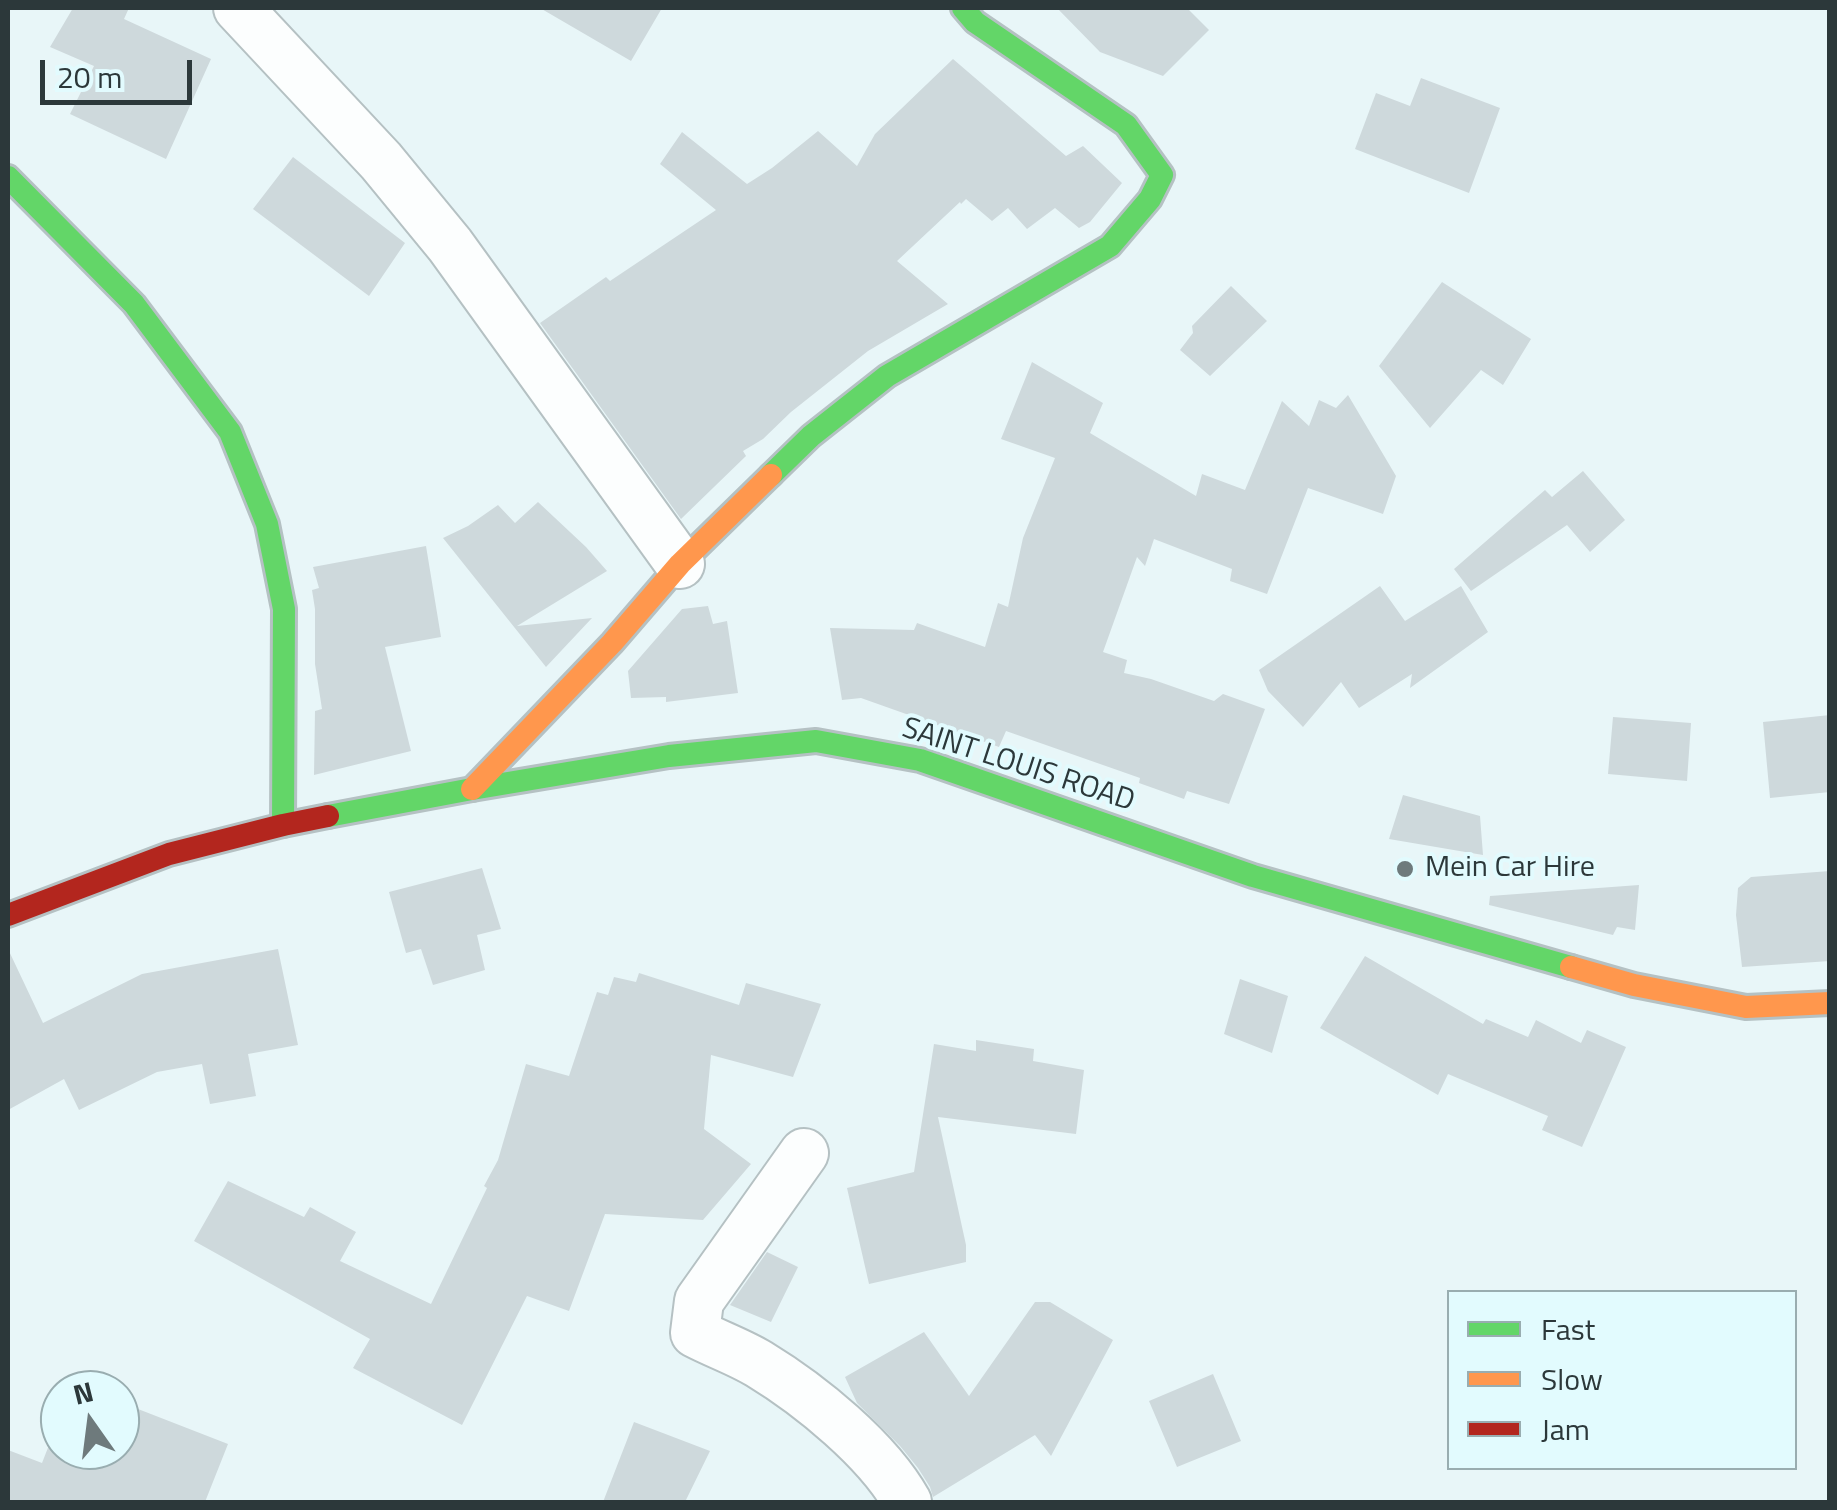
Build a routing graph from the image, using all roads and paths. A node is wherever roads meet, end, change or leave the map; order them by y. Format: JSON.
{"nodes":[{"id":1,"x":238,"y":8,"type":"edge"},
{"id":2,"x":963,"y":8,"type":"edge"},
{"id":3,"x":8,"y":178,"type":"edge"},
{"id":4,"x":680,"y":564,"type":"junction"},
{"id":5,"x":472,"y":789,"type":"junction"},
{"id":6,"x":282,"y":824,"type":"junction"},
{"id":7,"x":8,"y":915,"type":"edge"},
{"id":8,"x":1830,"y":1003,"type":"edge"},
{"id":9,"x":804,"y":1153,"type":"dead end"},
{"id":10,"x":907,"y":1502,"type":"edge"}],
"edges":[{"from":1,"to":4,"type":"street"},
{"from":2,"to":4,"type":"street"},
{"from":3,"to":6,"type":"street"},
{"from":4,"to":5,"type":"street"},
{"from":5,"to":6,"type":"street","name":"SAINT LOUIS ROAD"},
{"from":5,"to":8,"type":"street","name":"SAINT LOUIS ROAD"},
{"from":6,"to":7,"type":"street","name":"SAINT LOUIS ROAD"},
{"from":9,"to":10,"type":"street"}]}
